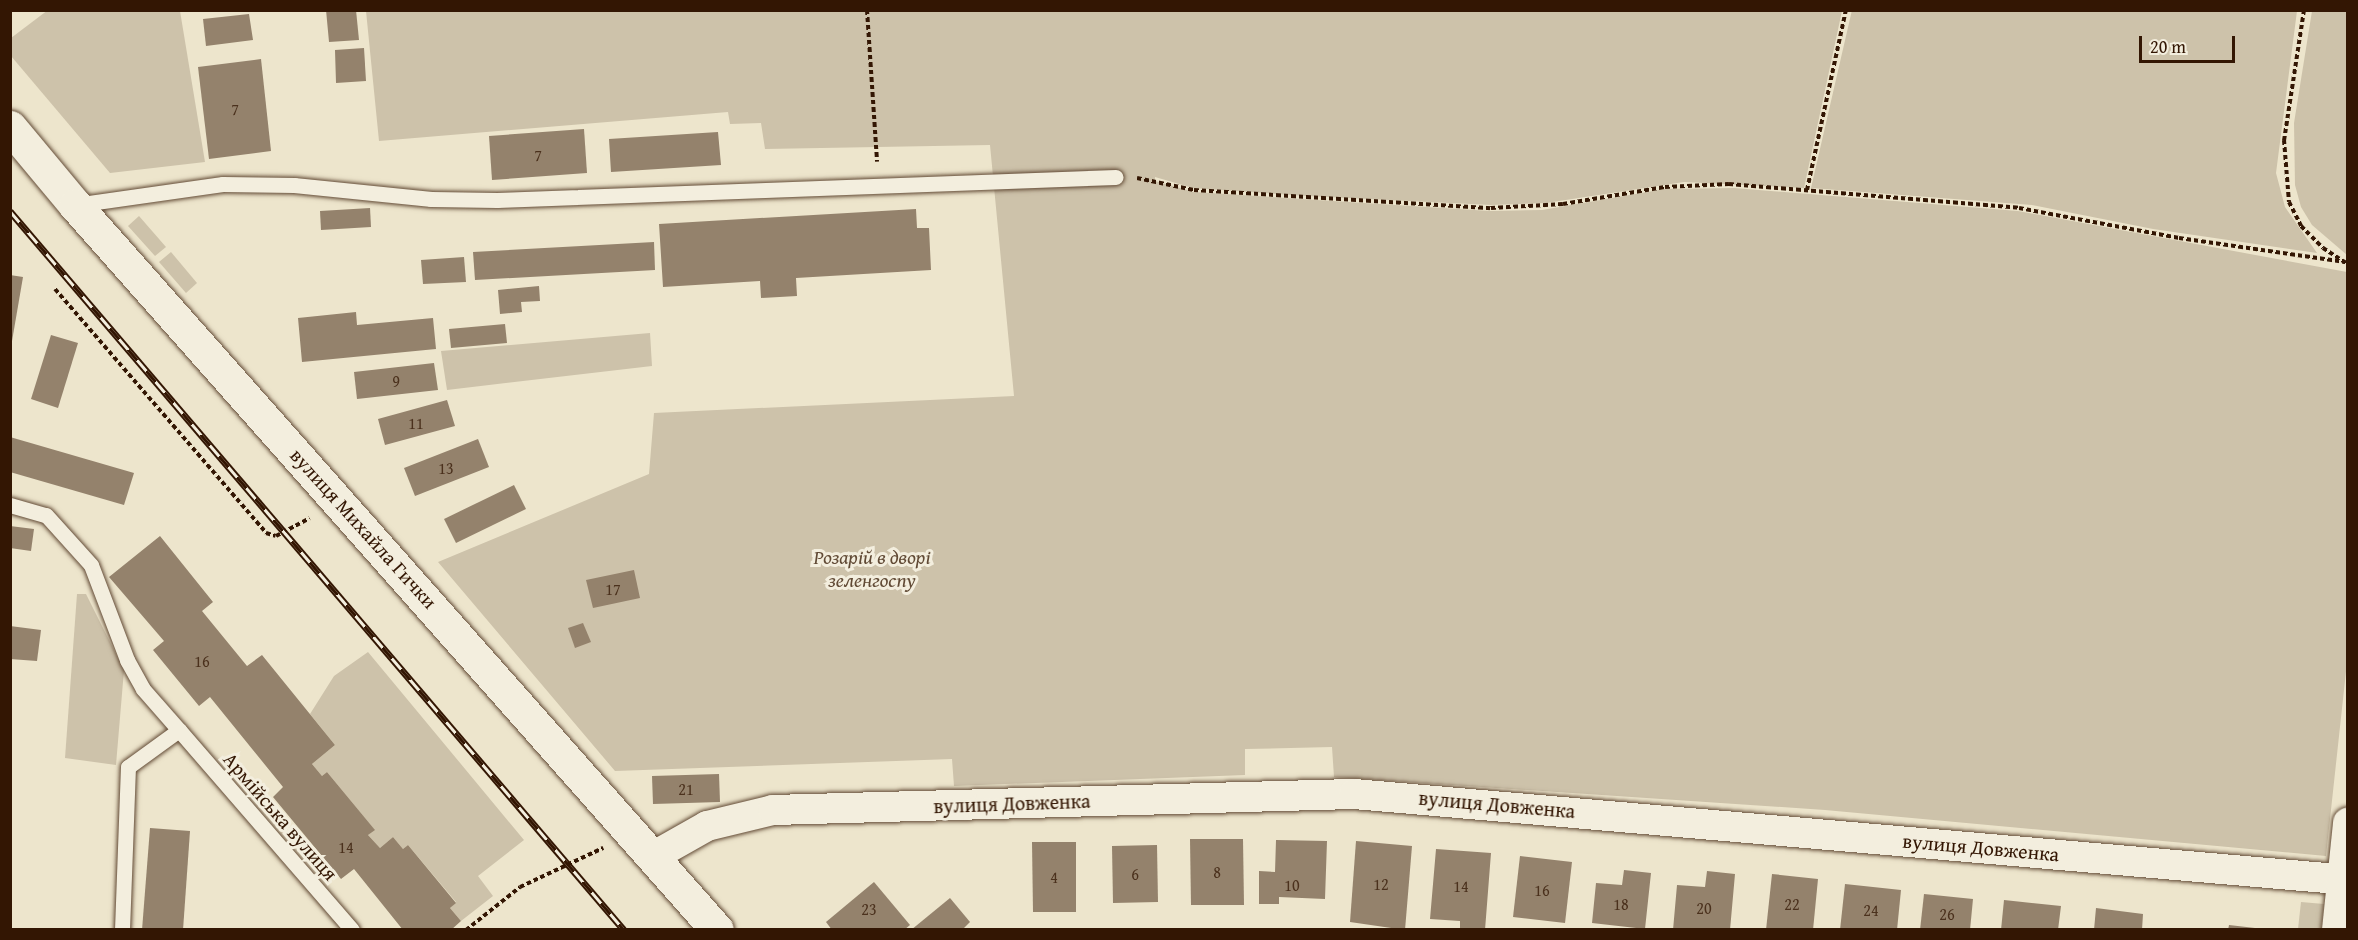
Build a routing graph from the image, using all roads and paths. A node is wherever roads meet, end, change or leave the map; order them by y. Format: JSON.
{"nodes":[{"id":1,"x":867,"y":10,"type":"edge"},
{"id":2,"x":1846,"y":10,"type":"edge"},
{"id":3,"x":2304,"y":10,"type":"edge"},
{"id":4,"x":10,"y":127,"type":"edge"},
{"id":5,"x":1116,"y":177,"type":"joint"},
{"id":6,"x":879,"y":183,"type":"junction"},
{"id":7,"x":1807,"y":190,"type":"junction"},
{"id":8,"x":75,"y":205,"type":"junction"},
{"id":9,"x":2346,"y":263,"type":"edge"},
{"id":10,"x":55,"y":289,"type":"dead end"},
{"id":11,"x":341,"y":502,"type":"junction"},
{"id":12,"x":10,"y":505,"type":"edge"},
{"id":13,"x":179,"y":730,"type":"junction"},
{"id":14,"x":2348,"y":823,"type":"edge"},
{"id":15,"x":633,"y":832,"type":"junction"},
{"id":16,"x":654,"y":856,"type":"junction"},
{"id":17,"x":2345,"y":880,"type":"edge"},
{"id":18,"x":122,"y":930,"type":"edge"},
{"id":19,"x":352,"y":930,"type":"edge"},
{"id":20,"x":466,"y":930,"type":"edge"},
{"id":21,"x":717,"y":930,"type":"edge"},
{"id":22,"x":2337,"y":930,"type":"edge"}],
"edges":[{"from":1,"to":6,"type":"path"},
{"from":2,"to":7,"type":"path"},
{"from":3,"to":9,"type":"path"},
{"from":4,"to":8,"type":"street","name":"вулиця Михайла Гички"},
{"from":5,"to":6,"type":"lane"},
{"from":5,"to":7,"type":"path"},
{"from":6,"to":8,"type":"lane"},
{"from":7,"to":9,"type":"path"},
{"from":8,"to":11,"type":"street","name":"вулиця Михайла Гички"},
{"from":10,"to":11,"type":"path"},
{"from":11,"to":15,"type":"street","name":"вулиця Михайла Гички"},
{"from":12,"to":13,"type":"lane","name":"Армійська вулиця"},
{"from":13,"to":18,"type":"lane"},
{"from":13,"to":19,"type":"lane","name":"Армійська вулиця"},
{"from":14,"to":17,"type":"street"},
{"from":15,"to":16,"type":"street","name":"вулиця Михайла Гички"},
{"from":15,"to":20,"type":"path"},
{"from":16,"to":17,"type":"street","name":"вулиця Довженка"},
{"from":16,"to":21,"type":"street","name":"вулиця Михайла Гички"},
{"from":17,"to":22,"type":"street"}]}
